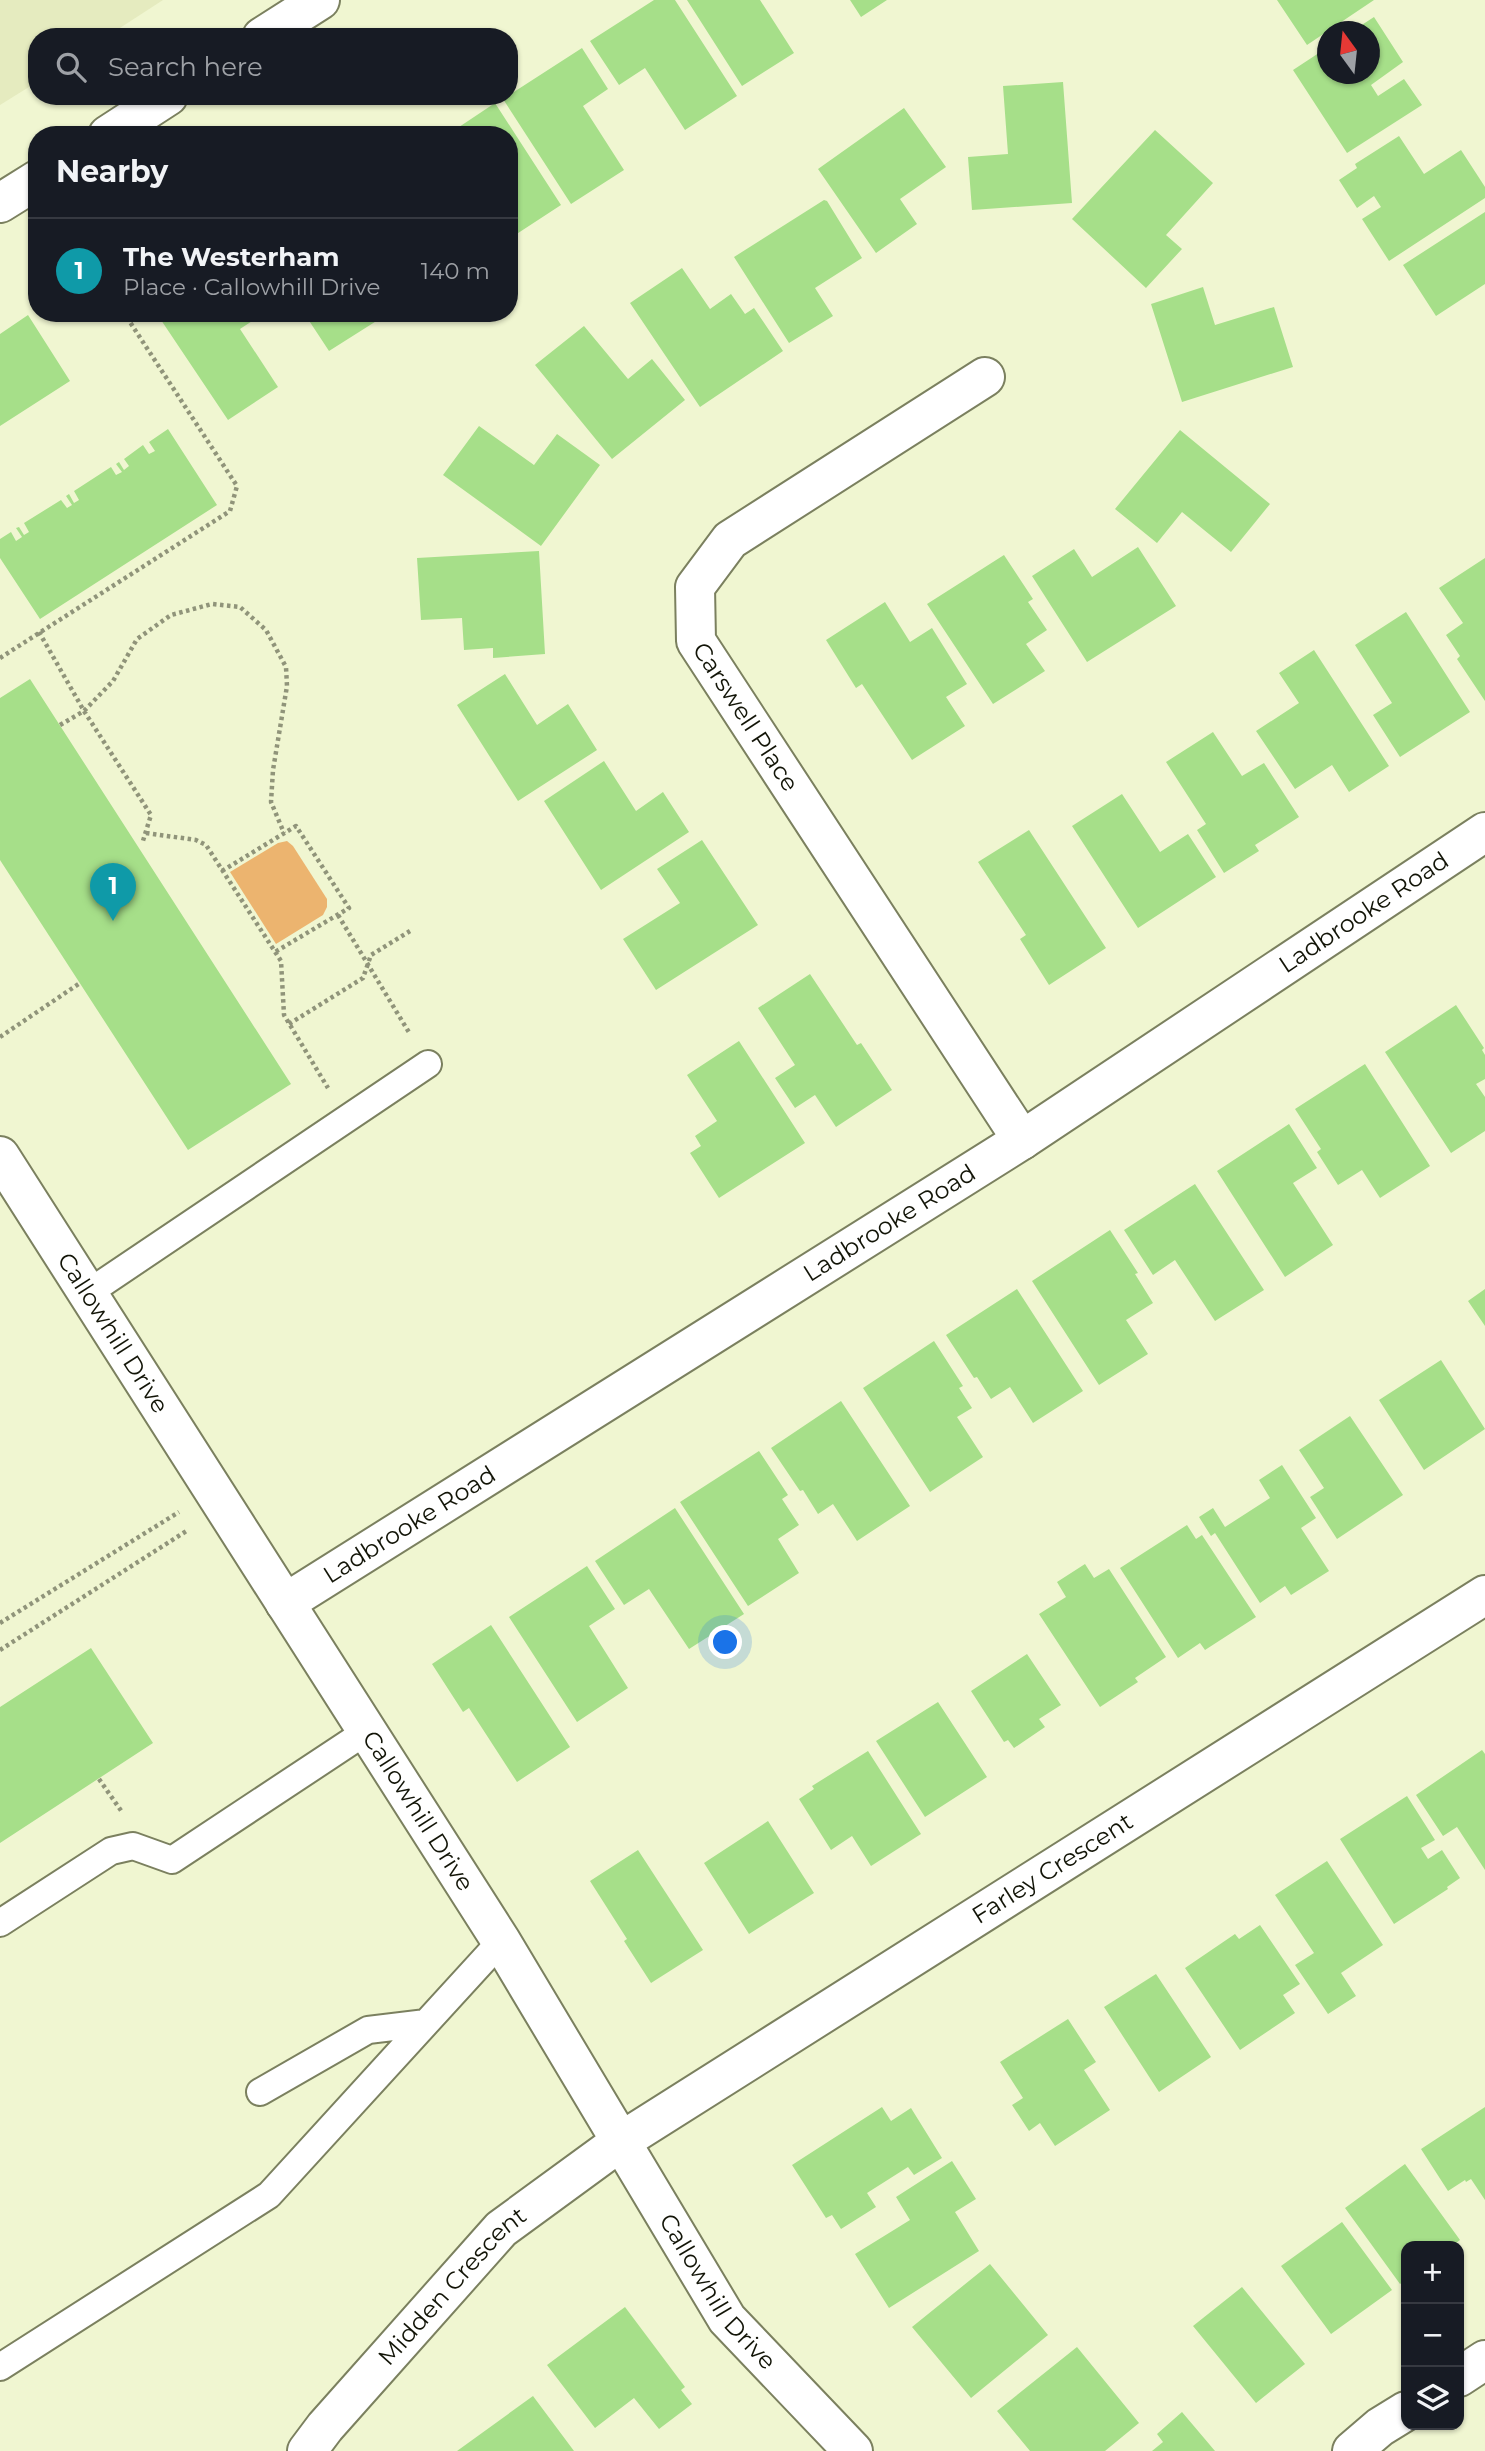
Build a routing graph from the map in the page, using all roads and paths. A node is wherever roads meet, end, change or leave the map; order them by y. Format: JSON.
{"nodes":[{"id":1,"x":320,"y":0,"type":"edge"},
{"id":2,"x":275,"y":28,"type":"edge"},
{"id":3,"x":154,"y":105,"type":"edge"},
{"id":4,"x":122,"y":126,"type":"edge"},
{"id":5,"x":28,"y":186,"type":"edge"},
{"id":6,"x":0,"y":204,"type":"edge"},
{"id":7,"x":130,"y":322,"type":"edge"},
{"id":8,"x":985,"y":377,"type":"dead end"},
{"id":9,"x":39,"y":632,"type":"junction"},
{"id":10,"x":0,"y":657,"type":"edge"},
{"id":11,"x":85,"y":711,"type":"junction"},
{"id":12,"x":60,"y":725,"type":"dead end"},
{"id":13,"x":1485,"y":832,"type":"edge"},
{"id":14,"x":146,"y":833,"type":"junction"},
{"id":15,"x":284,"y":833,"type":"junction"},
{"id":16,"x":142,"y":844,"type":"dead end"},
{"id":17,"x":222,"y":871,"type":"junction"},
{"id":18,"x":338,"y":915,"type":"junction"},
{"id":19,"x":410,"y":931,"type":"dead end"},
{"id":20,"x":275,"y":952,"type":"junction"},
{"id":21,"x":369,"y":967,"type":"junction"},
{"id":22,"x":80,"y":983,"type":"dead end"},
{"id":23,"x":289,"y":1024,"type":"junction"},
{"id":24,"x":0,"y":1037,"type":"edge"},
{"id":25,"x":422,"y":1053,"type":"joint"},
{"id":26,"x":330,"y":1092,"type":"dead end"},
{"id":27,"x":1022,"y":1140,"type":"junction"},
{"id":28,"x":0,"y":1156,"type":"edge"},
{"id":29,"x":88,"y":1293,"type":"junction"},
{"id":30,"x":218,"y":1499,"type":"junction"},
{"id":31,"x":1485,"y":1595,"type":"edge"},
{"id":32,"x":285,"y":1603,"type":"junction"},
{"id":33,"x":0,"y":1623,"type":"edge"},
{"id":34,"x":0,"y":1650,"type":"edge"},
{"id":35,"x":367,"y":1731,"type":"junction"},
{"id":36,"x":0,"y":1923,"type":"edge"},
{"id":37,"x":501,"y":1941,"type":"junction"},
{"id":38,"x":426,"y":2023,"type":"junction"},
{"id":39,"x":260,"y":2092,"type":"dead end"},
{"id":40,"x":620,"y":2142,"type":"junction"},
{"id":41,"x":1485,"y":2360,"type":"edge"},
{"id":42,"x":0,"y":2367,"type":"edge"},
{"id":43,"x":1464,"y":2374,"type":"edge"},
{"id":44,"x":1401,"y":2413,"type":"edge"},
{"id":45,"x":307,"y":2451,"type":"edge"},
{"id":46,"x":853,"y":2451,"type":"edge"},
{"id":47,"x":1352,"y":2451,"type":"edge"}],
"edges":[{"from":1,"to":2,"type":"street"},
{"from":3,"to":4,"type":"street"},
{"from":5,"to":6,"type":"street"},
{"from":7,"to":9,"type":"path"},
{"from":8,"to":27,"type":"street","name":"Carswell Place"},
{"from":9,"to":10,"type":"path"},
{"from":9,"to":11,"type":"path"},
{"from":11,"to":12,"type":"path"},
{"from":11,"to":14,"type":"path"},
{"from":11,"to":15,"type":"path"},
{"from":13,"to":27,"type":"street","name":"Ladbrooke Road"},
{"from":14,"to":16,"type":"path"},
{"from":14,"to":17,"type":"path"},
{"from":15,"to":17,"type":"path"},
{"from":15,"to":18,"type":"path"},
{"from":17,"to":20,"type":"path"},
{"from":18,"to":20,"type":"path"},
{"from":18,"to":21,"type":"path"},
{"from":19,"to":21,"type":"path"},
{"from":20,"to":23,"type":"path"},
{"from":21,"to":23,"type":"path"},
{"from":21,"to":25,"type":"path"},
{"from":22,"to":24,"type":"path"},
{"from":23,"to":26,"type":"path"},
{"from":25,"to":29,"type":"lane"},
{"from":27,"to":32,"type":"street","name":"Ladbrooke Road"},
{"from":28,"to":29,"type":"street","name":"Callowhill Drive"},
{"from":29,"to":30,"type":"street","name":"Callowhill Drive"},
{"from":30,"to":32,"type":"street","name":"Callowhill Drive"},
{"from":30,"to":33,"type":"path"},
{"from":30,"to":34,"type":"path"},
{"from":31,"to":40,"type":"street","name":"Farley Crescent"},
{"from":32,"to":35,"type":"street","name":"Callowhill Drive"},
{"from":35,"to":36,"type":"lane"},
{"from":35,"to":37,"type":"street","name":"Callowhill Drive"},
{"from":37,"to":38,"type":"lane"},
{"from":37,"to":40,"type":"street","name":"Callowhill Drive"},
{"from":38,"to":39,"type":"lane"},
{"from":38,"to":42,"type":"lane"},
{"from":40,"to":45,"type":"street","name":"Midden Crescent"},
{"from":40,"to":46,"type":"street","name":"Callowhill Drive"},
{"from":41,"to":43,"type":"street"},
{"from":44,"to":47,"type":"street"}]}
